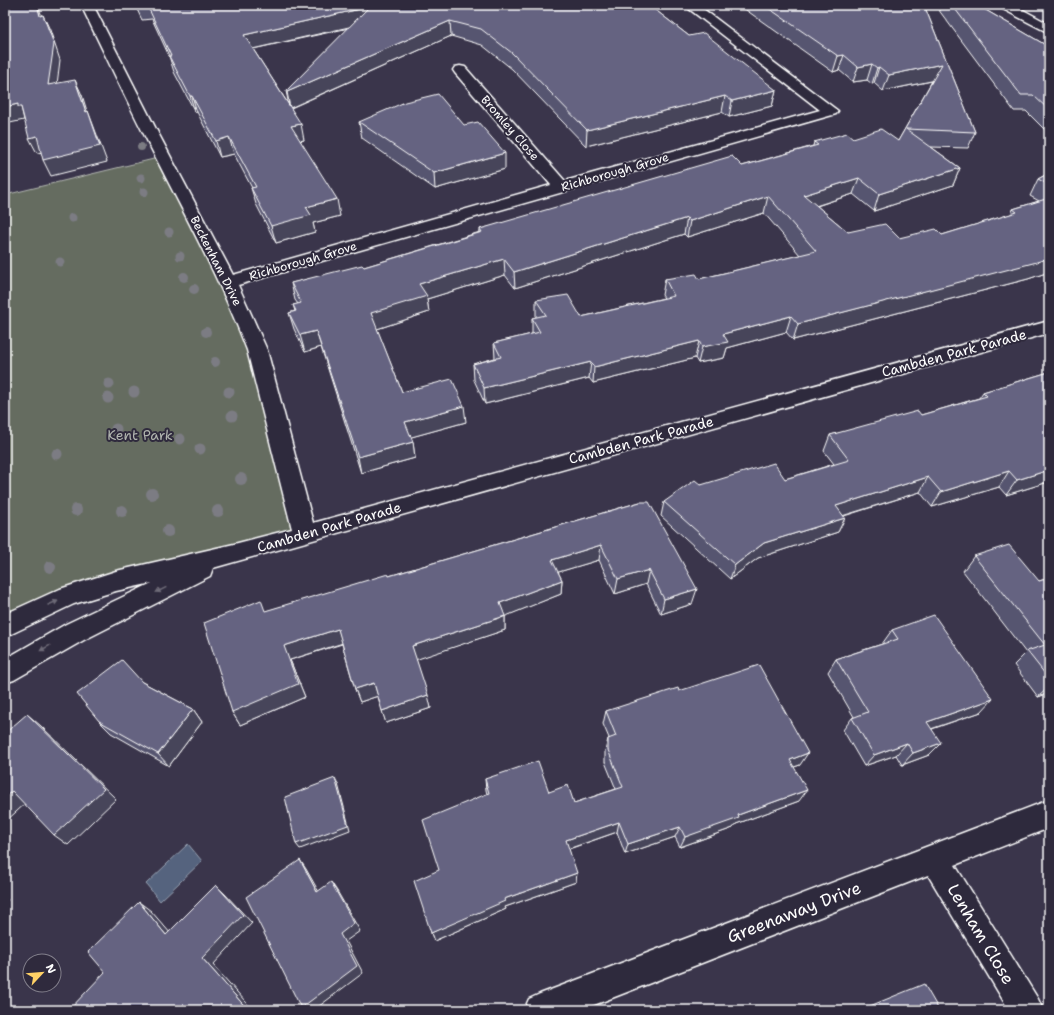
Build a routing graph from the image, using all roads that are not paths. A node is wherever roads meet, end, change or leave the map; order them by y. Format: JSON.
{"nodes":[{"id":1,"x":87,"y":5,"type":"edge"},
{"id":2,"x":690,"y":5,"type":"edge"},
{"id":3,"x":1005,"y":5,"type":"edge"},
{"id":4,"x":1049,"y":29,"type":"edge"},
{"id":5,"x":460,"y":70,"type":"dead end"},
{"id":6,"x":561,"y":187,"type":"junction"},
{"id":7,"x":228,"y":282,"type":"junction"},
{"id":8,"x":1049,"y":327,"type":"edge"},
{"id":9,"x":304,"y":533,"type":"junction"},
{"id":10,"x":234,"y":554,"type":"junction"},
{"id":11,"x":5,"y":626,"type":"edge"},
{"id":12,"x":5,"y":672,"type":"edge"},
{"id":13,"x":1049,"y":814,"type":"edge"},
{"id":14,"x":934,"y":858,"type":"junction"},
{"id":15,"x":540,"y":1010,"type":"edge"},
{"id":16,"x":1027,"y":1010,"type":"edge"}],
"edges":[{"from":1,"to":7,"type":"street","name":"Beckenham Drive"},
{"from":2,"to":6,"type":"street","name":"Richborough Grove"},
{"from":3,"to":4,"type":"street"},
{"from":5,"to":6,"type":"street","name":"Bromley Close"},
{"from":6,"to":7,"type":"street","name":"Richborough Grove"},
{"from":7,"to":9,"type":"street","name":"Beckenham Drive"},
{"from":8,"to":9,"type":"street","name":"Cambden Park Parade"},
{"from":9,"to":10,"type":"street","name":"Cambden Park Parade"},
{"from":11,"to":10,"type":"street","name":"Cambden Park Parade","one_way":true},
{"from":10,"to":12,"type":"street","name":"Cambden Park Parade","one_way":true},
{"from":13,"to":14,"type":"street","name":"Greenaway Drive"},
{"from":14,"to":15,"type":"street","name":"Greenaway Drive"},
{"from":14,"to":16,"type":"street","name":"Lenham Close"}]}
